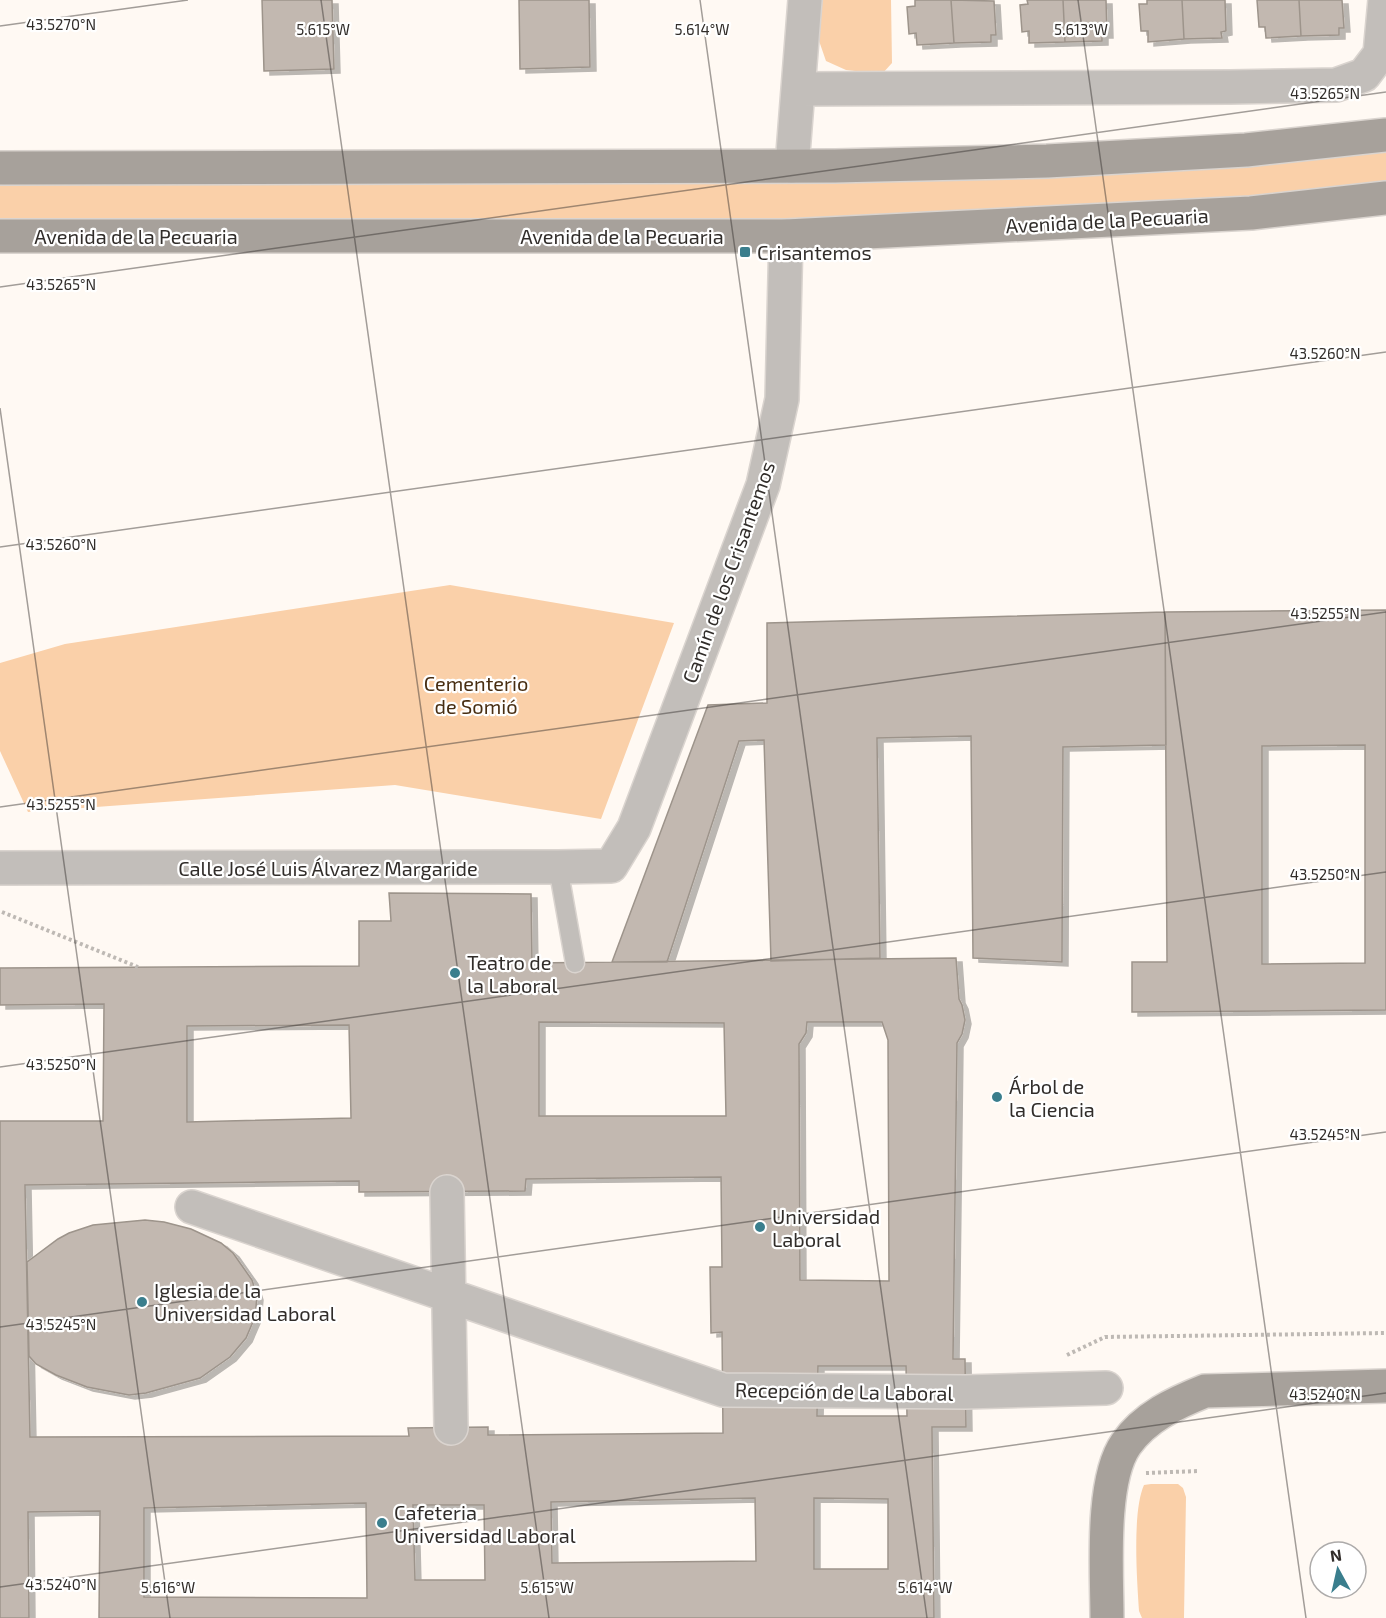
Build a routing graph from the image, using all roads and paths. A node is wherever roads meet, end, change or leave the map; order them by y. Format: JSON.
{"nodes":[{"id":1,"x":806,"y":0,"type":"edge"},
{"id":2,"x":1385,"y":0,"type":"edge"},
{"id":3,"x":798,"y":88,"type":"junction"},
{"id":4,"x":1386,"y":135,"type":"edge"},
{"id":5,"x":792,"y":166,"type":"junction"},
{"id":6,"x":0,"y":168,"type":"edge"},
{"id":7,"x":1386,"y":198,"type":"edge"},
{"id":8,"x":0,"y":236,"type":"edge"},
{"id":9,"x":786,"y":236,"type":"junction"},
{"id":10,"x":634,"y":828,"type":"joint"},
{"id":11,"x":558,"y":867,"type":"junction"},
{"id":12,"x":0,"y":868,"type":"edge"},
{"id":13,"x":2,"y":912,"type":"dead end"},
{"id":14,"x":575,"y":963,"type":"dead end"},
{"id":15,"x":138,"y":967,"type":"dead end"},
{"id":16,"x":447,"y":1192,"type":"dead end"},
{"id":17,"x":192,"y":1207,"type":"dead end"},
{"id":18,"x":449,"y":1295,"type":"junction"},
{"id":19,"x":1386,"y":1333,"type":"edge"},
{"id":20,"x":1386,"y":1386,"type":"edge"},
{"id":21,"x":1106,"y":1388,"type":"dead end"},
{"id":22,"x":1054,"y":1391,"type":"junction"},
{"id":23,"x":451,"y":1428,"type":"dead end"},
{"id":24,"x":1129,"y":1467,"type":"junction"},
{"id":25,"x":1199,"y":1471,"type":"dead end"},
{"id":26,"x":1107,"y":1618,"type":"edge"}],
"edges":[{"from":1,"to":3,"type":"street"},
{"from":2,"to":3,"type":"street"},
{"from":3,"to":5,"type":"street"},
{"from":4,"to":5,"type":"street"},
{"from":5,"to":6,"type":"street"},
{"from":7,"to":9,"type":"street","name":"Avenida de la Pecuaria"},
{"from":8,"to":9,"type":"street","name":"Avenida de la Pecuaria"},
{"from":9,"to":10,"type":"street","name":"Camín de los Crisantemos"},
{"from":10,"to":11,"type":"street","name":"Calle José Luis Álvarez Margaride"},
{"from":11,"to":12,"type":"street","name":"Calle José Luis Álvarez Margaride"},
{"from":11,"to":14,"type":"lane"},
{"from":13,"to":15,"type":"path"},
{"from":16,"to":18,"type":"street"},
{"from":17,"to":18,"type":"street","name":"Recepción de La Laboral"},
{"from":18,"to":22,"type":"street","name":"Recepción de La Laboral"},
{"from":18,"to":23,"type":"street"},
{"from":19,"to":22,"type":"path"},
{"from":20,"to":24,"type":"street"},
{"from":21,"to":22,"type":"street","name":"Recepción de La Laboral"},
{"from":24,"to":25,"type":"path"},
{"from":24,"to":26,"type":"street"}]}
